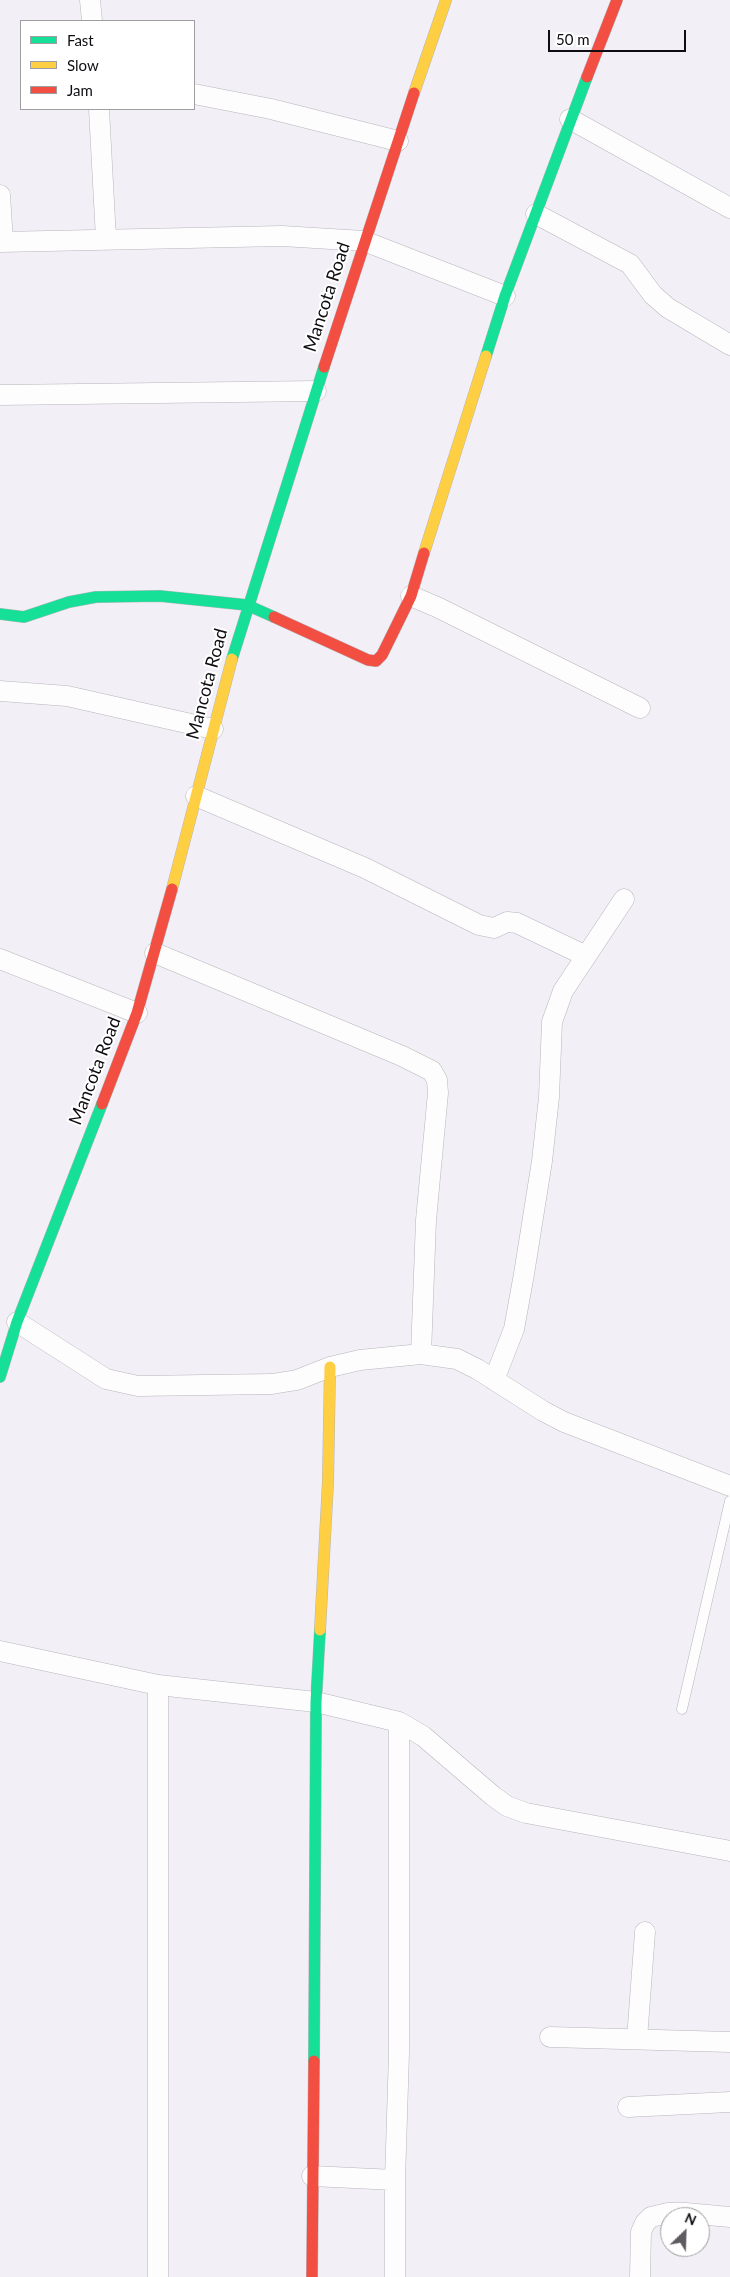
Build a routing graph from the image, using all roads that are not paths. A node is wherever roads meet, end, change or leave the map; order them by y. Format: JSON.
{"nodes":[{"id":1,"x":90,"y":0,"type":"edge"},
{"id":2,"x":446,"y":0,"type":"edge"},
{"id":3,"x":617,"y":0,"type":"edge"},
{"id":4,"x":92,"y":20,"type":"edge"},
{"id":5,"x":195,"y":94,"type":"edge"},
{"id":6,"x":99,"y":110,"type":"edge"},
{"id":7,"x":570,"y":119,"type":"junction"},
{"id":8,"x":398,"y":141,"type":"junction"},
{"id":9,"x":0,"y":195,"type":"edge"},
{"id":10,"x":730,"y":208,"type":"edge"},
{"id":11,"x":536,"y":214,"type":"junction"},
{"id":12,"x":106,"y":239,"type":"junction"},
{"id":13,"x":364,"y":241,"type":"junction"},
{"id":14,"x":2,"y":242,"type":"edge"},
{"id":15,"x":505,"y":296,"type":"junction"},
{"id":16,"x":730,"y":346,"type":"edge"},
{"id":17,"x":316,"y":392,"type":"junction"},
{"id":18,"x":0,"y":396,"type":"edge"},
{"id":19,"x":411,"y":596,"type":"junction"},
{"id":20,"x":247,"y":606,"type":"junction"},
{"id":21,"x":0,"y":614,"type":"edge"},
{"id":22,"x":0,"y":691,"type":"edge"},
{"id":23,"x":640,"y":708,"type":"dead end"},
{"id":24,"x":213,"y":729,"type":"junction"},
{"id":25,"x":196,"y":796,"type":"junction"},
{"id":26,"x":624,"y":899,"type":"dead end"},
{"id":27,"x":155,"y":953,"type":"junction"},
{"id":28,"x":586,"y":956,"type":"junction"},
{"id":29,"x":0,"y":959,"type":"edge"},
{"id":30,"x":137,"y":1013,"type":"junction"},
{"id":31,"x":10,"y":1332,"type":"edge"},
{"id":32,"x":421,"y":1354,"type":"junction"},
{"id":33,"x":330,"y":1367,"type":"junction"},
{"id":34,"x":0,"y":1377,"type":"edge"},
{"id":35,"x":494,"y":1380,"type":"junction"},
{"id":36,"x":730,"y":1486,"type":"edge"},
{"id":37,"x":730,"y":1501,"type":"edge"},
{"id":38,"x":0,"y":1651,"type":"edge"},
{"id":39,"x":158,"y":1685,"type":"junction"},
{"id":40,"x":316,"y":1702,"type":"junction"},
{"id":41,"x":682,"y":1709,"type":"dead end"},
{"id":42,"x":399,"y":1722,"type":"junction"},
{"id":43,"x":730,"y":1851,"type":"edge"},
{"id":44,"x":645,"y":1932,"type":"dead end"},
{"id":45,"x":550,"y":2036,"type":"dead end"},
{"id":46,"x":636,"y":2039,"type":"junction"},
{"id":47,"x":730,"y":2042,"type":"edge"},
{"id":48,"x":730,"y":2102,"type":"edge"},
{"id":49,"x":628,"y":2107,"type":"dead end"},
{"id":50,"x":312,"y":2176,"type":"junction"},
{"id":51,"x":395,"y":2180,"type":"junction"},
{"id":52,"x":730,"y":2217,"type":"edge"},
{"id":53,"x":158,"y":2277,"type":"edge"},
{"id":54,"x":312,"y":2277,"type":"edge"},
{"id":55,"x":395,"y":2277,"type":"edge"},
{"id":56,"x":640,"y":2277,"type":"edge"}],
"edges":[{"from":1,"to":4,"type":"street"},
{"from":2,"to":8,"type":"street","name":"Mancota Road"},
{"from":3,"to":7,"type":"street"},
{"from":5,"to":8,"type":"street"},
{"from":6,"to":12,"type":"street"},
{"from":7,"to":10,"type":"street"},
{"from":7,"to":11,"type":"street"},
{"from":8,"to":13,"type":"street","name":"Mancota Road"},
{"from":9,"to":14,"type":"street"},
{"from":11,"to":15,"type":"street"},
{"from":11,"to":16,"type":"street"},
{"from":12,"to":13,"type":"street"},
{"from":12,"to":14,"type":"street"},
{"from":13,"to":15,"type":"street"},
{"from":13,"to":17,"type":"street","name":"Mancota Road"},
{"from":15,"to":19,"type":"street"},
{"from":17,"to":18,"type":"street"},
{"from":17,"to":20,"type":"street","name":"Mancota Road"},
{"from":19,"to":20,"type":"street"},
{"from":19,"to":23,"type":"street"},
{"from":20,"to":21,"type":"street"},
{"from":20,"to":24,"type":"street","name":"Mancota Road"},
{"from":22,"to":24,"type":"street"},
{"from":24,"to":25,"type":"street","name":"Mancota Road"},
{"from":25,"to":27,"type":"street","name":"Mancota Road"},
{"from":25,"to":28,"type":"street"},
{"from":26,"to":28,"type":"street"},
{"from":27,"to":30,"type":"street","name":"Mancota Road"},
{"from":27,"to":32,"type":"street"},
{"from":28,"to":35,"type":"street"},
{"from":29,"to":30,"type":"street"},
{"from":30,"to":31,"type":"street","name":"Mancota Road"},
{"from":31,"to":33,"type":"street"},
{"from":31,"to":34,"type":"street","name":"Mancota Road"},
{"from":32,"to":33,"type":"street"},
{"from":32,"to":35,"type":"street"},
{"from":33,"to":40,"type":"street"},
{"from":35,"to":36,"type":"street"},
{"from":37,"to":41,"type":"lane"},
{"from":38,"to":39,"type":"street"},
{"from":39,"to":40,"type":"street"},
{"from":39,"to":53,"type":"street"},
{"from":40,"to":42,"type":"street"},
{"from":40,"to":50,"type":"street"},
{"from":42,"to":43,"type":"street"},
{"from":42,"to":51,"type":"street"},
{"from":44,"to":46,"type":"street"},
{"from":45,"to":46,"type":"street"},
{"from":46,"to":47,"type":"street"},
{"from":48,"to":49,"type":"street"},
{"from":50,"to":51,"type":"street"},
{"from":50,"to":54,"type":"street"},
{"from":51,"to":55,"type":"street"},
{"from":52,"to":56,"type":"street"}]}
